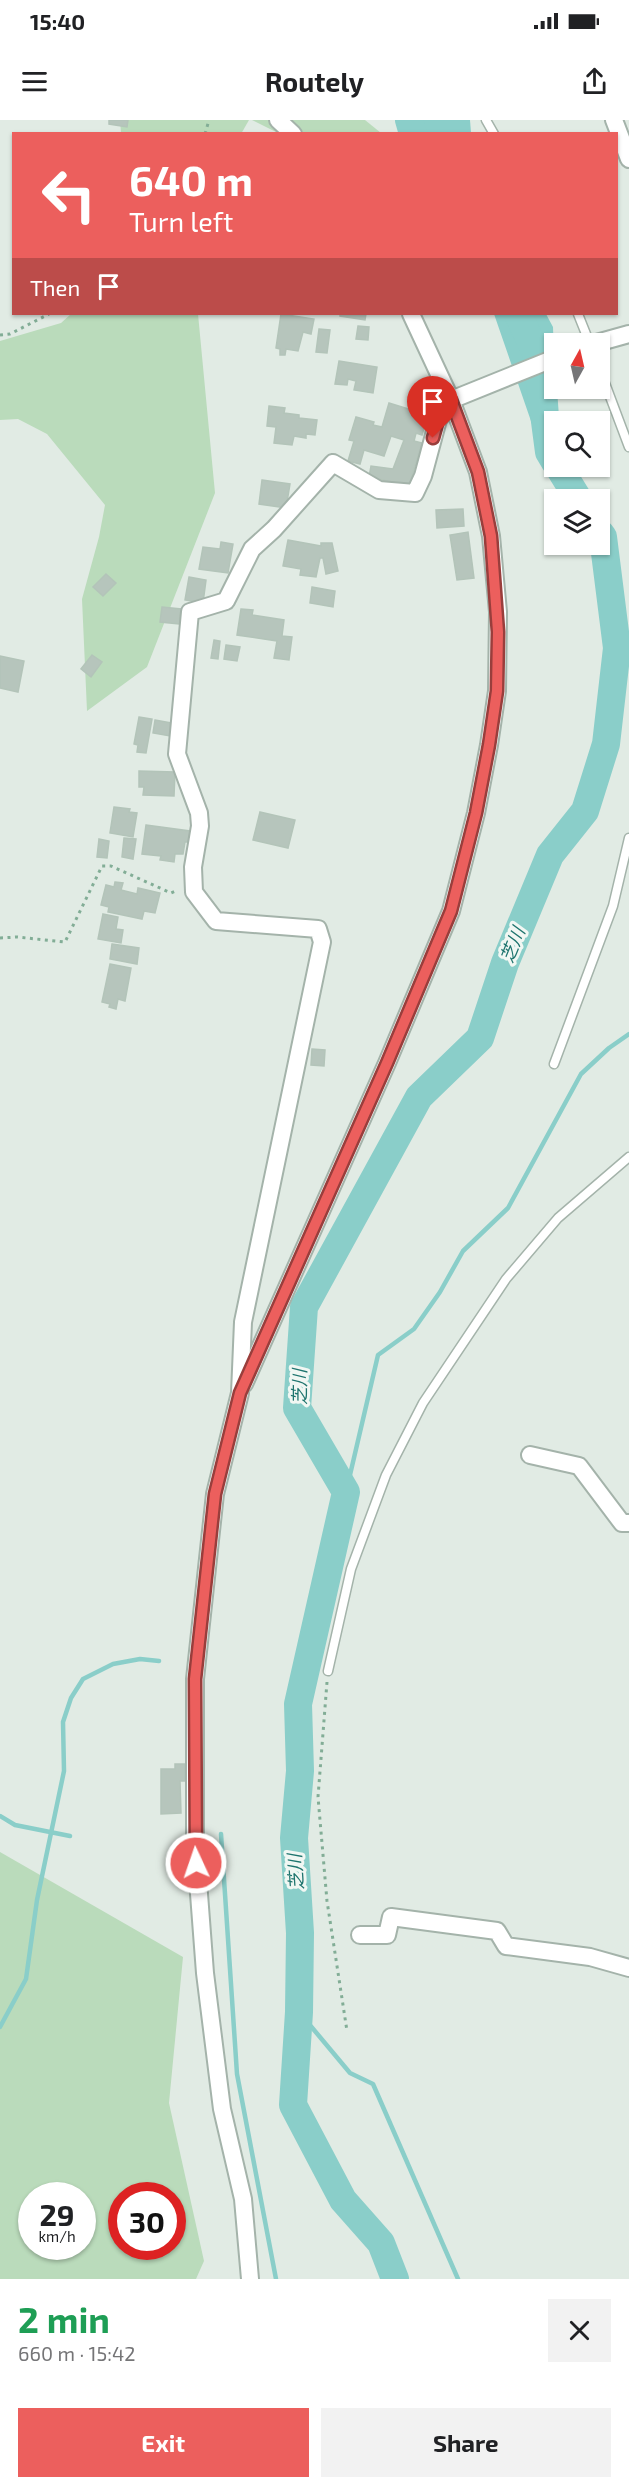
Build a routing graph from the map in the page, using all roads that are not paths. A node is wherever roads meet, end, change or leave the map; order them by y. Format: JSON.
{"nodes":[{"id":1,"x":278,"y":120,"type":"edge"},
{"id":2,"x":614,"y":120,"type":"edge"},
{"id":3,"x":291,"y":132,"type":"edge"},
{"id":4,"x":629,"y":159,"type":"edge"},
{"id":5,"x":411,"y":315,"type":"edge"},
{"id":6,"x":578,"y":315,"type":"edge"},
{"id":7,"x":587,"y":333,"type":"edge"},
{"id":8,"x":629,"y":333,"type":"edge"},
{"id":9,"x":610,"y":339,"type":"edge"},
{"id":10,"x":544,"y":362,"type":"edge"},
{"id":11,"x":610,"y":397,"type":"edge"},
{"id":12,"x":451,"y":400,"type":"junction"},
{"id":13,"x":629,"y":447,"type":"edge"},
{"id":14,"x":629,"y":838,"type":"edge"},
{"id":15,"x":554,"y":1064,"type":"dead end"},
{"id":16,"x":629,"y":1157,"type":"edge"},
{"id":17,"x":240,"y":1393,"type":"junction"},
{"id":18,"x":530,"y":1455,"type":"dead end"},
{"id":19,"x":629,"y":1523,"type":"edge"},
{"id":20,"x":328,"y":1671,"type":"road end"},
{"id":21,"x":360,"y":1935,"type":"dead end"},
{"id":22,"x":629,"y":1968,"type":"edge"},
{"id":23,"x":250,"y":2279,"type":"edge"}],
"edges":[{"from":1,"to":3,"type":"street"},
{"from":2,"to":4,"type":"street"},
{"from":5,"to":12,"type":"street"},
{"from":6,"to":7,"type":"lane"},
{"from":8,"to":9,"type":"street"},
{"from":10,"to":12,"type":"street"},
{"from":11,"to":13,"type":"lane"},
{"from":12,"to":17,"type":"street"},
{"from":12,"to":17,"type":"street"},
{"from":14,"to":15,"type":"lane"},
{"from":16,"to":20,"type":"lane"},
{"from":17,"to":23,"type":"street"},
{"from":18,"to":19,"type":"street"},
{"from":21,"to":22,"type":"street"}]}
